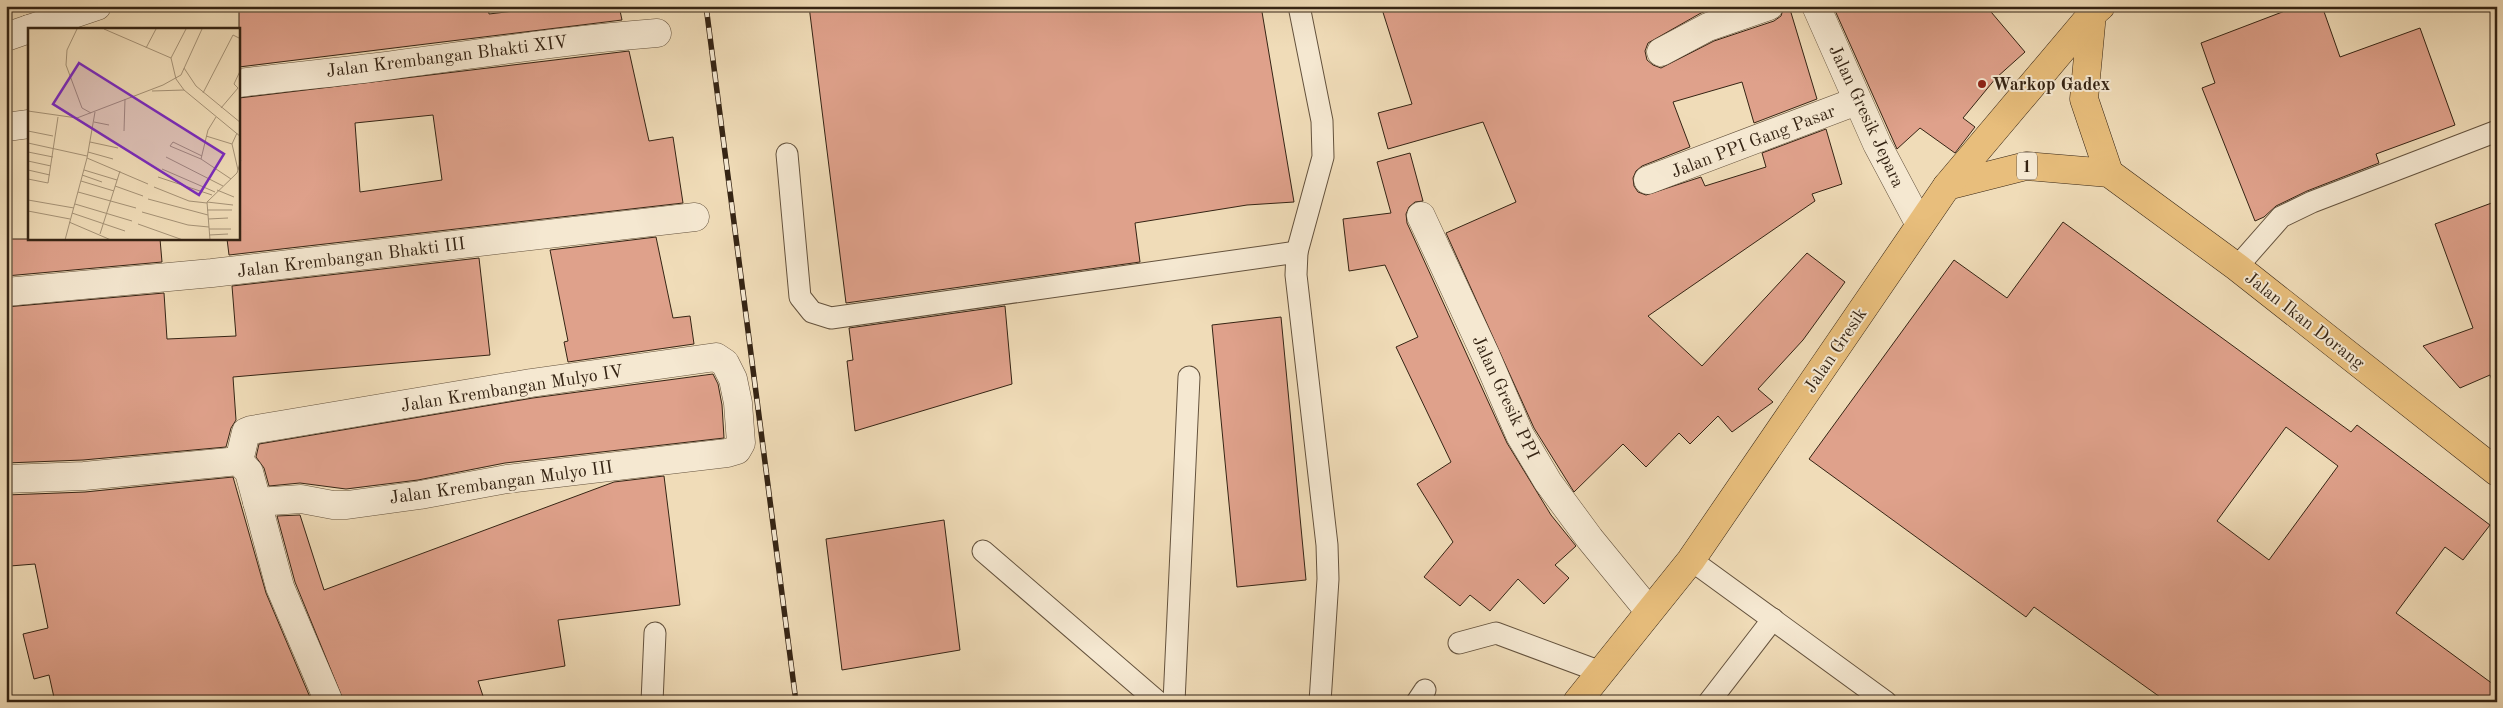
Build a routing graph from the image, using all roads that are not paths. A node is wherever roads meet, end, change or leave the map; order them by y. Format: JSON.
{"nodes":[{"id":1,"x":98,"y":6,"type":"edge"},
{"id":2,"x":1299,"y":6,"type":"edge"},
{"id":3,"x":1769,"y":6,"type":"edge"},
{"id":4,"x":1816,"y":6,"type":"edge"},
{"id":5,"x":2096,"y":10,"type":"edge"},
{"id":6,"x":32,"y":28,"type":"edge"},
{"id":7,"x":28,"y":29,"type":"edge"},
{"id":8,"x":657,"y":33,"type":"dead end"},
{"id":9,"x":6,"y":37,"type":"edge"},
{"id":10,"x":1660,"y":52,"type":"dead end"},
{"id":11,"x":240,"y":83,"type":"edge"},
{"id":12,"x":1857,"y":101,"type":"junction"},
{"id":13,"x":28,"y":124,"type":"edge"},
{"id":14,"x":6,"y":127,"type":"edge"},
{"id":15,"x":2497,"y":131,"type":"edge"},
{"id":16,"x":787,"y":154,"type":"dead end"},
{"id":17,"x":2109,"y":173,"type":"junction"},
{"id":18,"x":1648,"y":180,"type":"dead end"},
{"id":19,"x":1947,"y":186,"type":"junction"},
{"id":20,"x":1421,"y":216,"type":"dead end"},
{"id":21,"x":696,"y":217,"type":"dead end"},
{"id":22,"x":1920,"y":225,"type":"junction"},
{"id":23,"x":1297,"y":252,"type":"junction"},
{"id":24,"x":2237,"y":267,"type":"junction"},
{"id":25,"x":6,"y":292,"type":"edge"},
{"id":26,"x":1189,"y":377,"type":"dead end"},
{"id":27,"x":741,"y":443,"type":"joint"},
{"id":28,"x":244,"y":466,"type":"junction"},
{"id":29,"x":2497,"y":472,"type":"edge"},
{"id":30,"x":6,"y":479,"type":"edge"},
{"id":31,"x":256,"y":502,"type":"junction"},
{"id":32,"x":983,"y":551,"type":"dead end"},
{"id":33,"x":1691,"y":560,"type":"junction"},
{"id":34,"x":1650,"y":611,"type":"junction"},
{"id":35,"x":1773,"y":619,"type":"junction"},
{"id":36,"x":655,"y":633,"type":"dead end"},
{"id":37,"x":1459,"y":643,"type":"dead end"},
{"id":38,"x":1601,"y":672,"type":"junction"},
{"id":39,"x":329,"y":702,"type":"edge"},
{"id":40,"x":652,"y":702,"type":"edge"},
{"id":41,"x":1158,"y":702,"type":"edge"},
{"id":42,"x":1174,"y":702,"type":"edge"},
{"id":43,"x":1320,"y":702,"type":"edge"},
{"id":44,"x":1577,"y":702,"type":"edge"},
{"id":45,"x":1709,"y":702,"type":"edge"},
{"id":46,"x":1886,"y":702,"type":"edge"}],
"edges":[{"from":1,"to":6,"type":"street"},
{"from":2,"to":23,"type":"lane"},
{"from":3,"to":10,"type":"street"},
{"from":4,"to":12,"type":"street","name":"Jalan Gresik Jepara"},
{"from":5,"to":17,"type":"highway"},
{"from":5,"to":19,"type":"highway","name":"Jalan Gresik"},
{"from":7,"to":9,"type":"street"},
{"from":8,"to":11,"type":"street","name":"Jalan Krembangan Bhakti XIV"},
{"from":12,"to":18,"type":"street","name":"Jalan PPI Gang Pasar"},
{"from":12,"to":22,"type":"street","name":"Jalan Gresik Jepara"},
{"from":13,"to":14,"type":"street"},
{"from":15,"to":24,"type":"lane"},
{"from":16,"to":23,"type":"lane"},
{"from":17,"to":19,"type":"highway","number":"1"},
{"from":17,"to":24,"type":"highway","name":"Jalan Ikan Dorang"},
{"from":19,"to":22,"type":"highway","name":"Jalan Gresik"},
{"from":20,"to":34,"type":"street","name":"Jalan Gresik PPI"},
{"from":21,"to":25,"type":"street","name":"Jalan Krembangan Bhakti III"},
{"from":22,"to":33,"type":"highway","name":"Jalan Gresik"},
{"from":23,"to":43,"type":"lane"},
{"from":24,"to":29,"type":"highway","name":"Jalan Ikan Dorang"},
{"from":26,"to":42,"type":"lane"},
{"from":27,"to":28,"type":"street","name":"Jalan Krembangan Mulyo IV"},
{"from":27,"to":31,"type":"street","name":"Jalan Krembangan Mulyo III"},
{"from":28,"to":30,"type":"street"},
{"from":28,"to":31,"type":"street"},
{"from":31,"to":39,"type":"street"},
{"from":32,"to":41,"type":"lane"},
{"from":33,"to":34,"type":"highway","name":"Jalan Gresik"},
{"from":33,"to":35,"type":"lane"},
{"from":34,"to":38,"type":"highway","name":"Jalan Gresik"},
{"from":35,"to":45,"type":"lane"},
{"from":35,"to":46,"type":"lane"},
{"from":36,"to":40,"type":"lane"},
{"from":37,"to":38,"type":"lane"},
{"from":38,"to":44,"type":"highway","name":"Jalan Gresik"}]}
